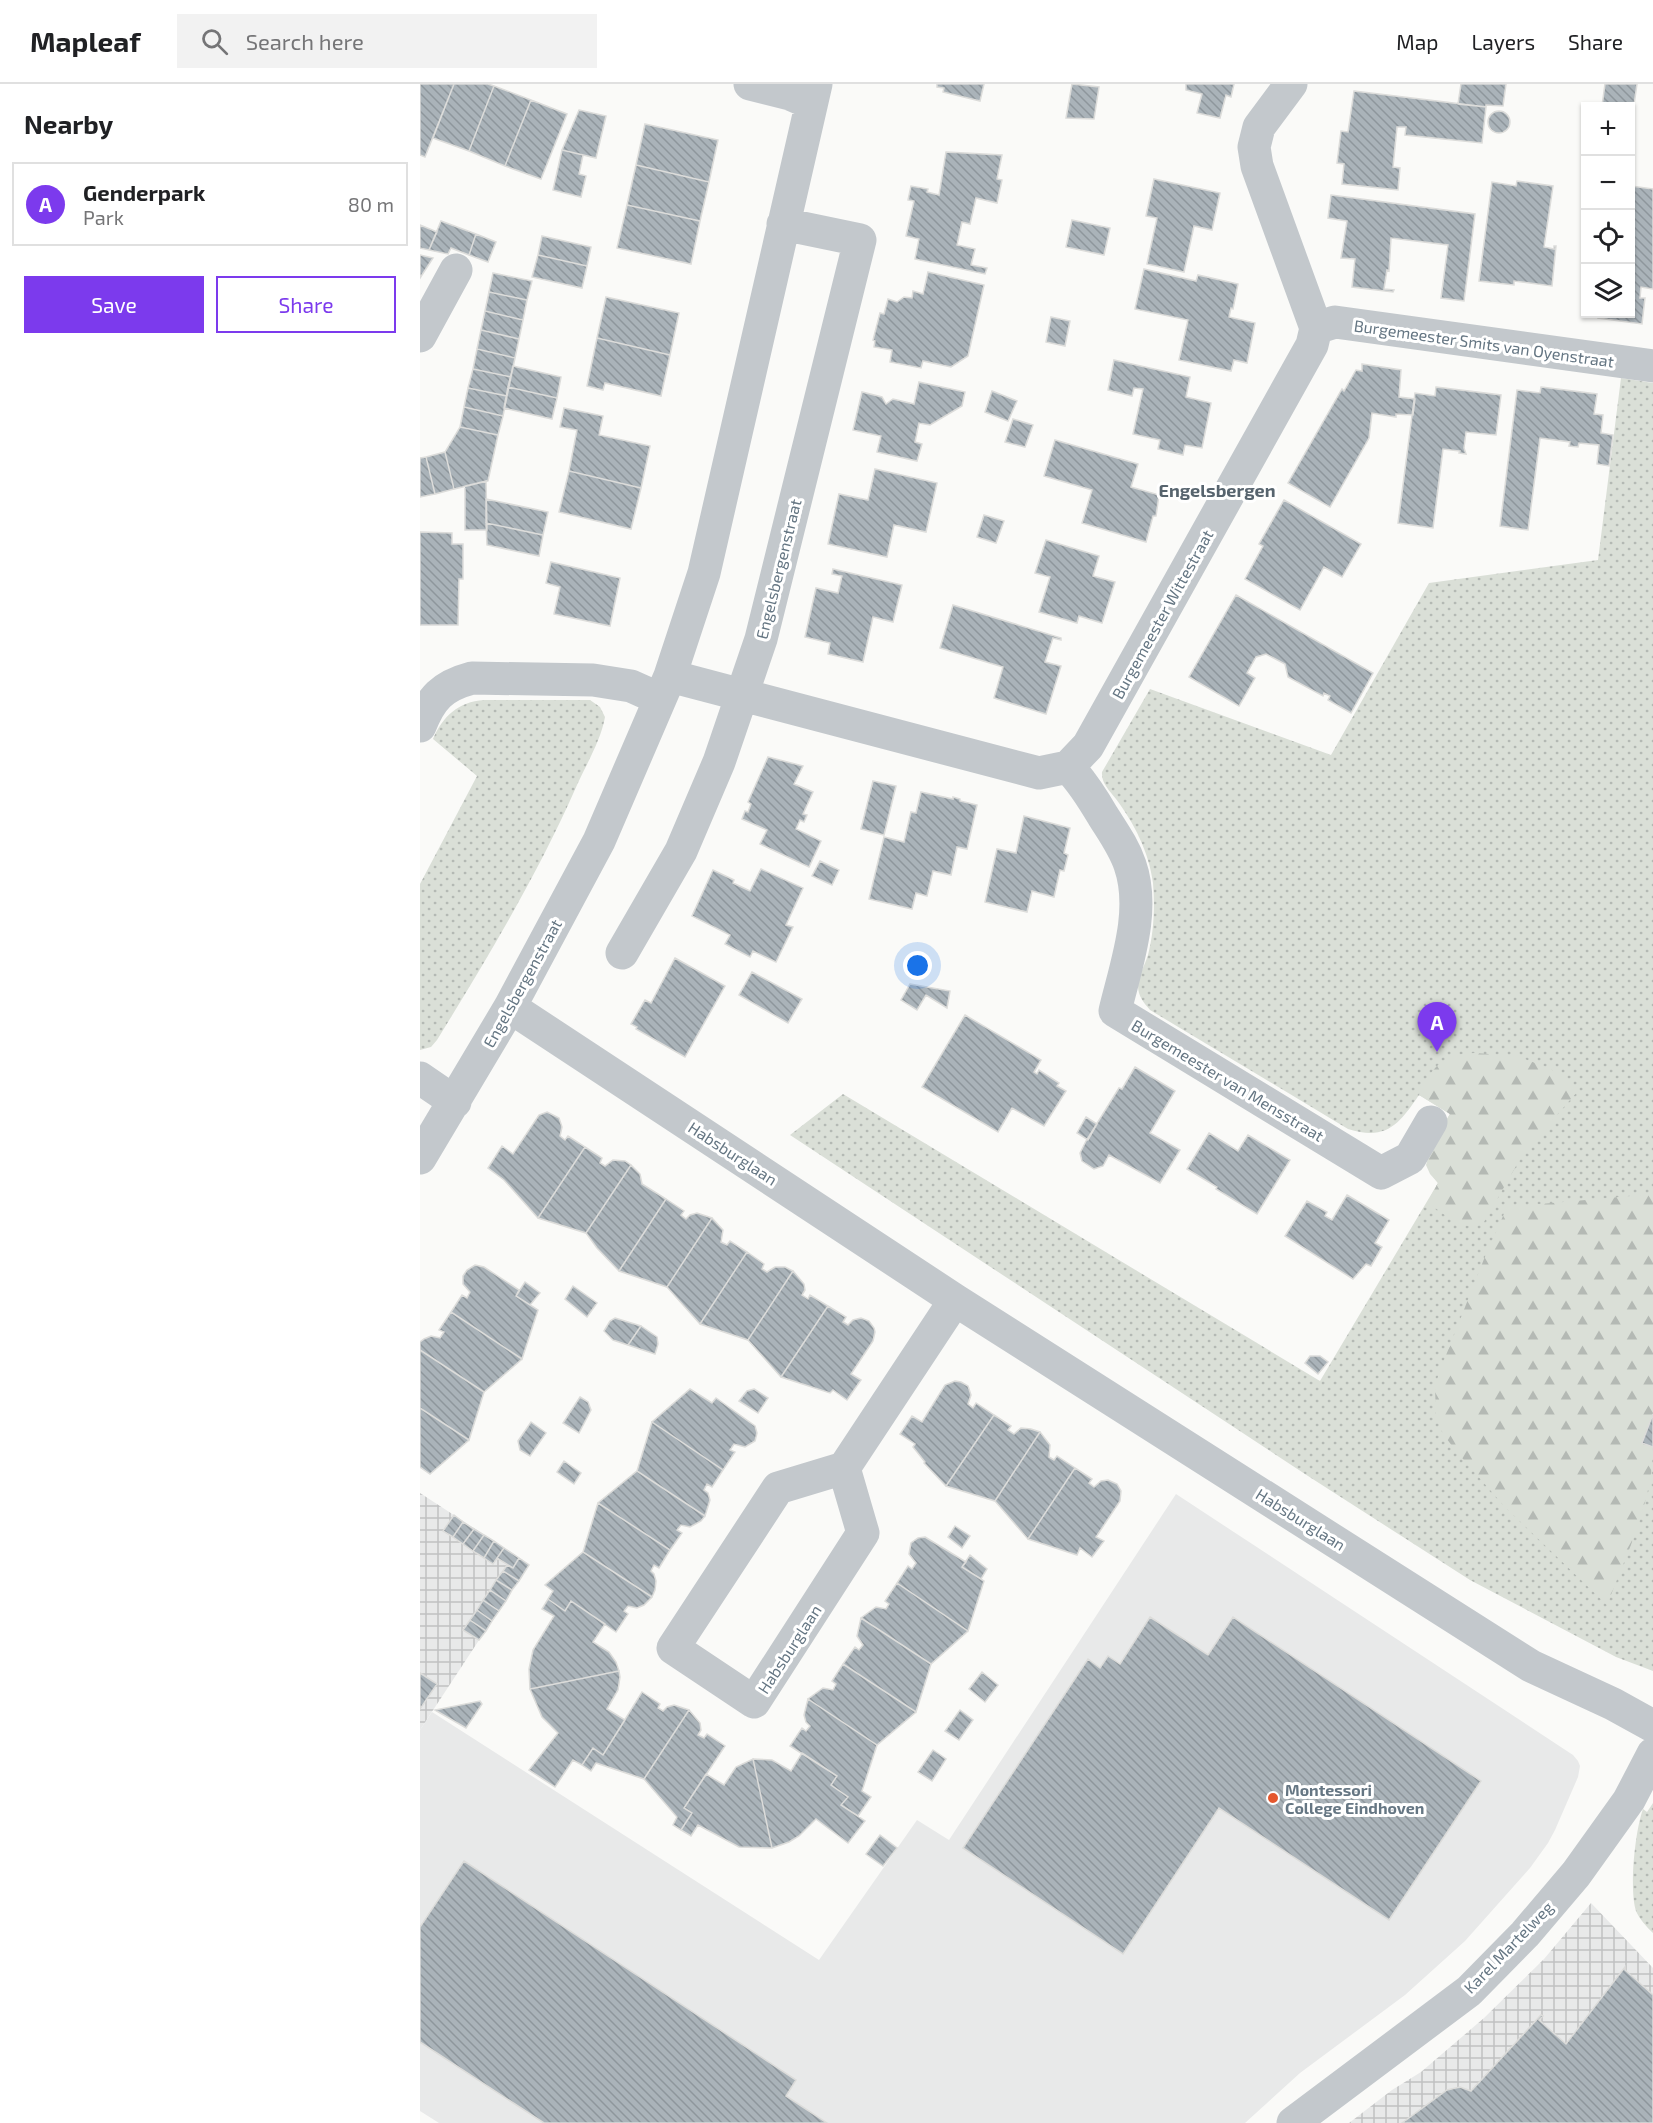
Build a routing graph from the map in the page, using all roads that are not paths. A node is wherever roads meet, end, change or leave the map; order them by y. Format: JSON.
{"nodes":[{"id":1,"x":750,"y":84,"type":"edge"},
{"id":2,"x":1292,"y":84,"type":"edge"},
{"id":3,"x":814,"y":93,"type":"edge"},
{"id":4,"x":783,"y":224,"type":"junction"},
{"id":5,"x":456,"y":270,"type":"dead end"},
{"id":6,"x":1316,"y":328,"type":"junction"},
{"id":7,"x":420,"y":336,"type":"edge"},
{"id":8,"x":1653,"y":366,"type":"edge"},
{"id":9,"x":665,"y":688,"type":"junction"},
{"id":10,"x":742,"y":696,"type":"junction"},
{"id":11,"x":420,"y":726,"type":"edge"},
{"id":12,"x":1068,"y":768,"type":"junction"},
{"id":13,"x":622,"y":954,"type":"dead end"},
{"id":14,"x":510,"y":1007,"type":"junction"},
{"id":15,"x":420,"y":1078,"type":"edge"},
{"id":16,"x":455,"y":1102,"type":"junction"},
{"id":17,"x":1431,"y":1122,"type":"dead end"},
{"id":18,"x":420,"y":1158,"type":"edge"},
{"id":19,"x":955,"y":1300,"type":"junction"},
{"id":20,"x":844,"y":1468,"type":"junction"},
{"id":21,"x":1653,"y":1726,"type":"edge"},
{"id":22,"x":1653,"y":1754,"type":"edge"},
{"id":23,"x":1293,"y":2123,"type":"edge"}],
"edges":[{"from":1,"to":3,"type":"street"},
{"from":2,"to":6,"type":"street"},
{"from":3,"to":4,"type":"street","name":"Engelsbergenstraat"},
{"from":4,"to":9,"type":"street","name":"Engelsbergenstraat"},
{"from":4,"to":10,"type":"street","name":"Engelsbergenstraat"},
{"from":5,"to":7,"type":"street"},
{"from":6,"to":8,"type":"street","name":"Burgemeester Smits van Oyenstraat"},
{"from":6,"to":12,"type":"street","name":"Burgemeester Wittestraat"},
{"from":9,"to":10,"type":"street"},
{"from":9,"to":11,"type":"street"},
{"from":9,"to":14,"type":"street","name":"Engelsbergenstraat"},
{"from":10,"to":12,"type":"street"},
{"from":10,"to":13,"type":"street","name":"Engelsbergenstraat"},
{"from":12,"to":17,"type":"street","name":"Burgemeester van Mensstraat"},
{"from":14,"to":16,"type":"street","name":"Engelsbergenstraat"},
{"from":14,"to":19,"type":"street","name":"Habsburglaan"},
{"from":15,"to":16,"type":"street"},
{"from":16,"to":18,"type":"street","name":"Engelsbergenstraat"},
{"from":19,"to":20,"type":"street"},
{"from":19,"to":21,"type":"street","name":"Habsburglaan"},
{"from":20,"to":20,"type":"street","name":"Habsburglaan"},
{"from":22,"to":23,"type":"street","name":"Karel Martelweg"}]}
